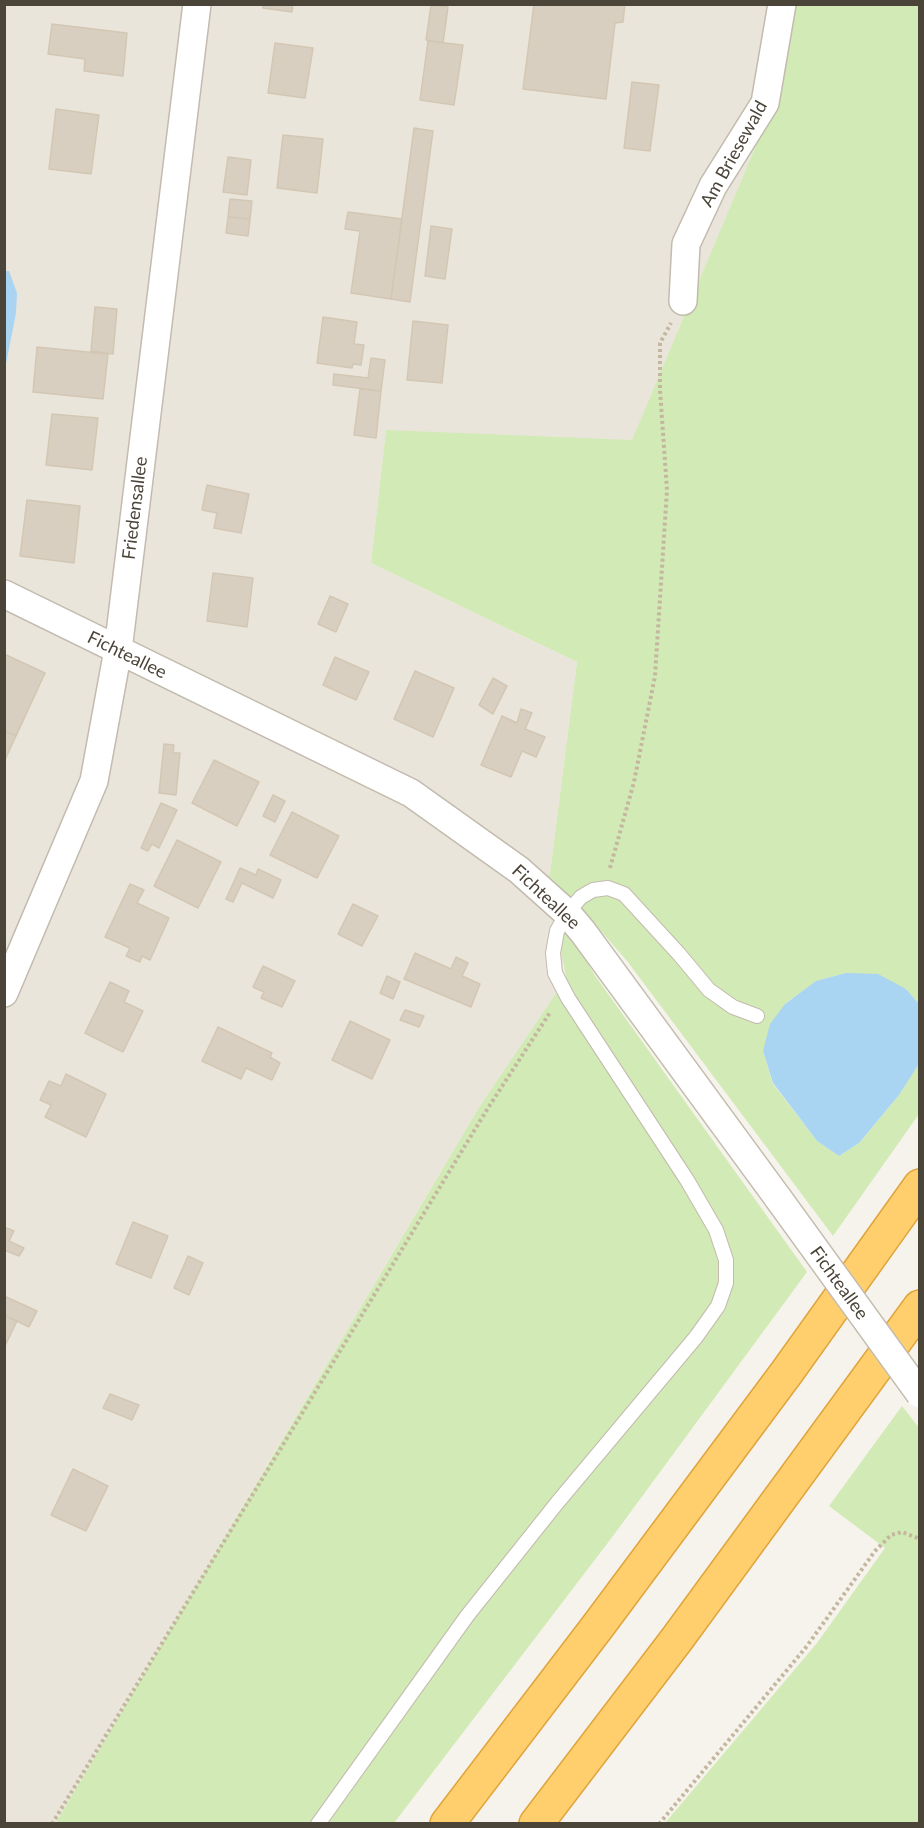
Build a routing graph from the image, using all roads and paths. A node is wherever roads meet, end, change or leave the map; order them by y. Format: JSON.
{"nodes":[{"id":1,"x":197,"y":4,"type":"edge"},
{"id":2,"x":782,"y":4,"type":"edge"},
{"id":3,"x":683,"y":302,"type":"joint"},
{"id":4,"x":4,"y":594,"type":"edge"},
{"id":5,"x":118,"y":650,"type":"junction"},
{"id":6,"x":601,"y":888,"type":"junction"},
{"id":7,"x":567,"y":913,"type":"junction"},
{"id":8,"x":564,"y":990,"type":"junction"},
{"id":9,"x":4,"y":993,"type":"edge"},
{"id":10,"x":757,"y":1016,"type":"dead end"},
{"id":11,"x":920,"y":1186,"type":"edge"},
{"id":12,"x":920,"y":1307,"type":"edge"},
{"id":13,"x":920,"y":1394,"type":"edge"},
{"id":14,"x":920,"y":1539,"type":"edge"},
{"id":15,"x":52,"y":1824,"type":"edge"},
{"id":16,"x":318,"y":1824,"type":"edge"},
{"id":17,"x":447,"y":1824,"type":"edge"},
{"id":18,"x":536,"y":1824,"type":"edge"},
{"id":19,"x":659,"y":1824,"type":"edge"}],
"edges":[{"from":1,"to":5,"type":"street","name":"Friedensallee"},
{"from":2,"to":3,"type":"street","name":"Am Briesewald"},
{"from":3,"to":6,"type":"path"},
{"from":4,"to":5,"type":"street","name":"Fichteallee"},
{"from":5,"to":7,"type":"street","name":"Fichteallee"},
{"from":5,"to":9,"type":"street","name":"Friedensallee"},
{"from":6,"to":7,"type":"lane"},
{"from":6,"to":10,"type":"lane"},
{"from":7,"to":8,"type":"lane"},
{"from":7,"to":13,"type":"street","name":"Fichteallee","bridge":true},
{"from":8,"to":15,"type":"path"},
{"from":8,"to":16,"type":"lane"},
{"from":11,"to":17,"type":"highway"},
{"from":12,"to":18,"type":"highway"},
{"from":14,"to":19,"type":"path"}]}
